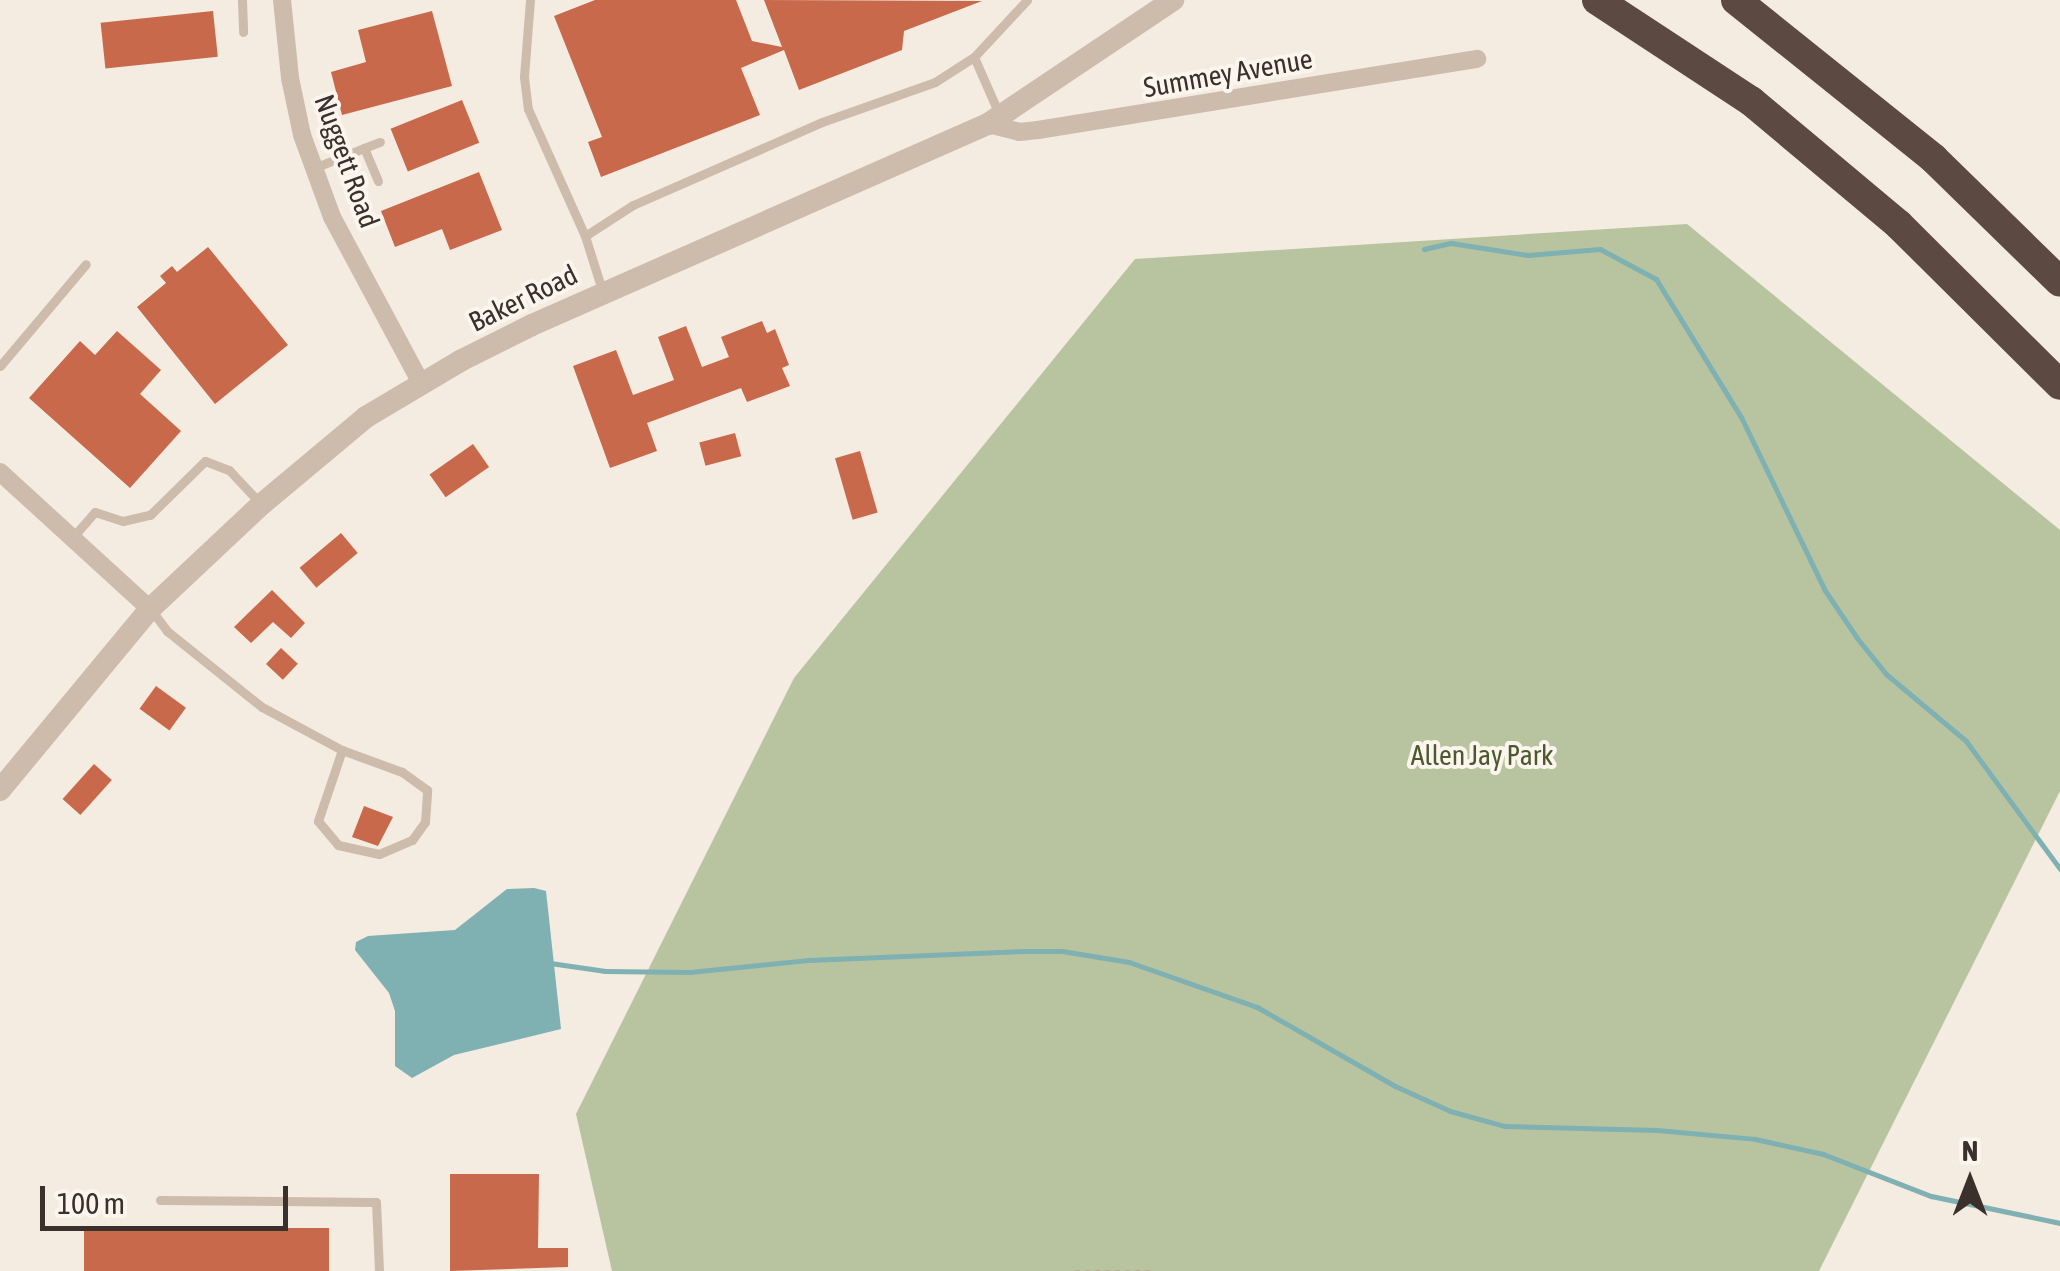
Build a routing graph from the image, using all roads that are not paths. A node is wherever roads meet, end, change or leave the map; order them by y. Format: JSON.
{"nodes":[{"id":1,"x":242,"y":0,"type":"edge"},
{"id":2,"x":282,"y":0,"type":"edge"},
{"id":3,"x":530,"y":0,"type":"edge"},
{"id":4,"x":1027,"y":0,"type":"edge"},
{"id":5,"x":1174,"y":0,"type":"edge"},
{"id":6,"x":1598,"y":0,"type":"edge"},
{"id":7,"x":1736,"y":0,"type":"edge"},
{"id":8,"x":243,"y":32,"type":"dead end"},
{"id":9,"x":974,"y":58,"type":"junction"},
{"id":10,"x":1476,"y":59,"type":"dead end"},
{"id":11,"x":994,"y":120,"type":"junction"},
{"id":12,"x":380,"y":142,"type":"dead end"},
{"id":13,"x":364,"y":148,"type":"junction"},
{"id":14,"x":314,"y":168,"type":"junction"},
{"id":15,"x":378,"y":181,"type":"dead end"},
{"id":16,"x":585,"y":236,"type":"junction"},
{"id":17,"x":86,"y":264,"type":"dead end"},
{"id":18,"x":2060,"y":282,"type":"edge"},
{"id":19,"x":603,"y":292,"type":"junction"},
{"id":20,"x":0,"y":366,"type":"edge"},
{"id":21,"x":421,"y":383,"type":"junction"},
{"id":22,"x":2060,"y":385,"type":"edge"},
{"id":23,"x":0,"y":472,"type":"edge"},
{"id":24,"x":262,"y":504,"type":"junction"},
{"id":25,"x":73,"y":537,"type":"junction"},
{"id":26,"x":150,"y":609,"type":"junction"},
{"id":27,"x":342,"y":750,"type":"junction"},
{"id":28,"x":0,"y":790,"type":"edge"},
{"id":29,"x":160,"y":1200,"type":"dead end"},
{"id":30,"x":379,"y":1271,"type":"edge"}],
"edges":[{"from":1,"to":8,"type":"lane"},
{"from":2,"to":14,"type":"street","name":"Nuggett Road"},
{"from":3,"to":16,"type":"lane"},
{"from":4,"to":9,"type":"lane"},
{"from":5,"to":11,"type":"street","name":"Baker Road"},
{"from":6,"to":22,"type":"highway"},
{"from":7,"to":18,"type":"highway"},
{"from":9,"to":11,"type":"lane"},
{"from":9,"to":16,"type":"lane"},
{"from":10,"to":11,"type":"street","name":"Summey Avenue"},
{"from":11,"to":19,"type":"street","name":"Baker Road"},
{"from":12,"to":13,"type":"lane"},
{"from":13,"to":14,"type":"lane"},
{"from":13,"to":15,"type":"lane"},
{"from":14,"to":21,"type":"street","name":"Nuggett Road"},
{"from":16,"to":19,"type":"lane"},
{"from":17,"to":20,"type":"lane"},
{"from":19,"to":21,"type":"street","name":"Baker Road"},
{"from":21,"to":24,"type":"street","name":"Baker Road"},
{"from":23,"to":25,"type":"street"},
{"from":24,"to":25,"type":"lane"},
{"from":24,"to":26,"type":"street","name":"Baker Road"},
{"from":25,"to":26,"type":"street"},
{"from":26,"to":27,"type":"lane"},
{"from":26,"to":28,"type":"street","name":"Baker Road"},
{"from":27,"to":27,"type":"lane"},
{"from":29,"to":30,"type":"lane"}]}
